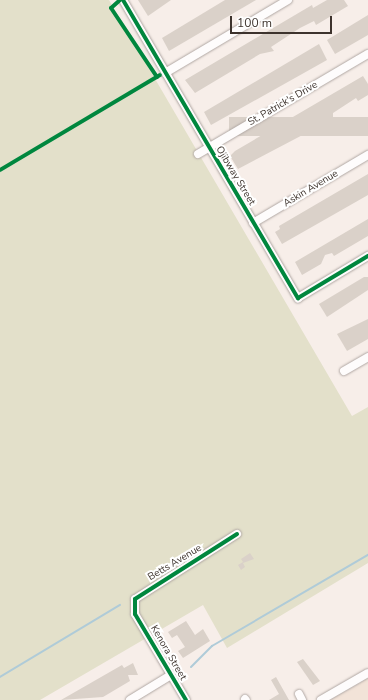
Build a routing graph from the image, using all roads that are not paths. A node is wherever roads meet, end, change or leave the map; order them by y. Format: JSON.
{"nodes":[{"id":1,"x":123,"y":0,"type":"edge"},
{"id":2,"x":288,"y":0,"type":"edge"},
{"id":3,"x":368,"y":54,"type":"edge"},
{"id":4,"x":164,"y":73,"type":"junction"},
{"id":5,"x":209,"y":148,"type":"junction"},
{"id":6,"x":198,"y":154,"type":"dead end"},
{"id":7,"x":368,"y":155,"type":"edge"},
{"id":8,"x":253,"y":223,"type":"junction"},
{"id":9,"x":368,"y":256,"type":"edge"},
{"id":10,"x":368,"y":357,"type":"edge"},
{"id":11,"x":344,"y":371,"type":"dead end"},
{"id":12,"x":237,"y":534,"type":"dead end"},
{"id":13,"x":135,"y":614,"type":"joint"},
{"id":14,"x":368,"y":673,"type":"edge"},
{"id":15,"x":172,"y":675,"type":"junction"},
{"id":16,"x":130,"y":700,"type":"edge"},
{"id":17,"x":186,"y":700,"type":"edge"},
{"id":18,"x":321,"y":700,"type":"edge"}],
"edges":[{"from":1,"to":4,"type":"street","name":"Ojibway Street"},
{"from":2,"to":4,"type":"street"},
{"from":3,"to":5,"type":"street","name":"St. Patrick's Drive"},
{"from":4,"to":5,"type":"street","name":"Ojibway Street"},
{"from":5,"to":6,"type":"street","name":"St. Patrick's Drive"},
{"from":5,"to":8,"type":"street","name":"Ojibway Street"},
{"from":7,"to":8,"type":"street","name":"Askin Avenue"},
{"from":8,"to":9,"type":"street","name":"Ojibway Street"},
{"from":10,"to":11,"type":"street"},
{"from":12,"to":13,"type":"street","name":"Betts Avenue"},
{"from":13,"to":15,"type":"street","name":"Kenora Street"},
{"from":14,"to":18,"type":"street"},
{"from":15,"to":16,"type":"street"},
{"from":15,"to":17,"type":"street","name":"Kenora Street"}]}
